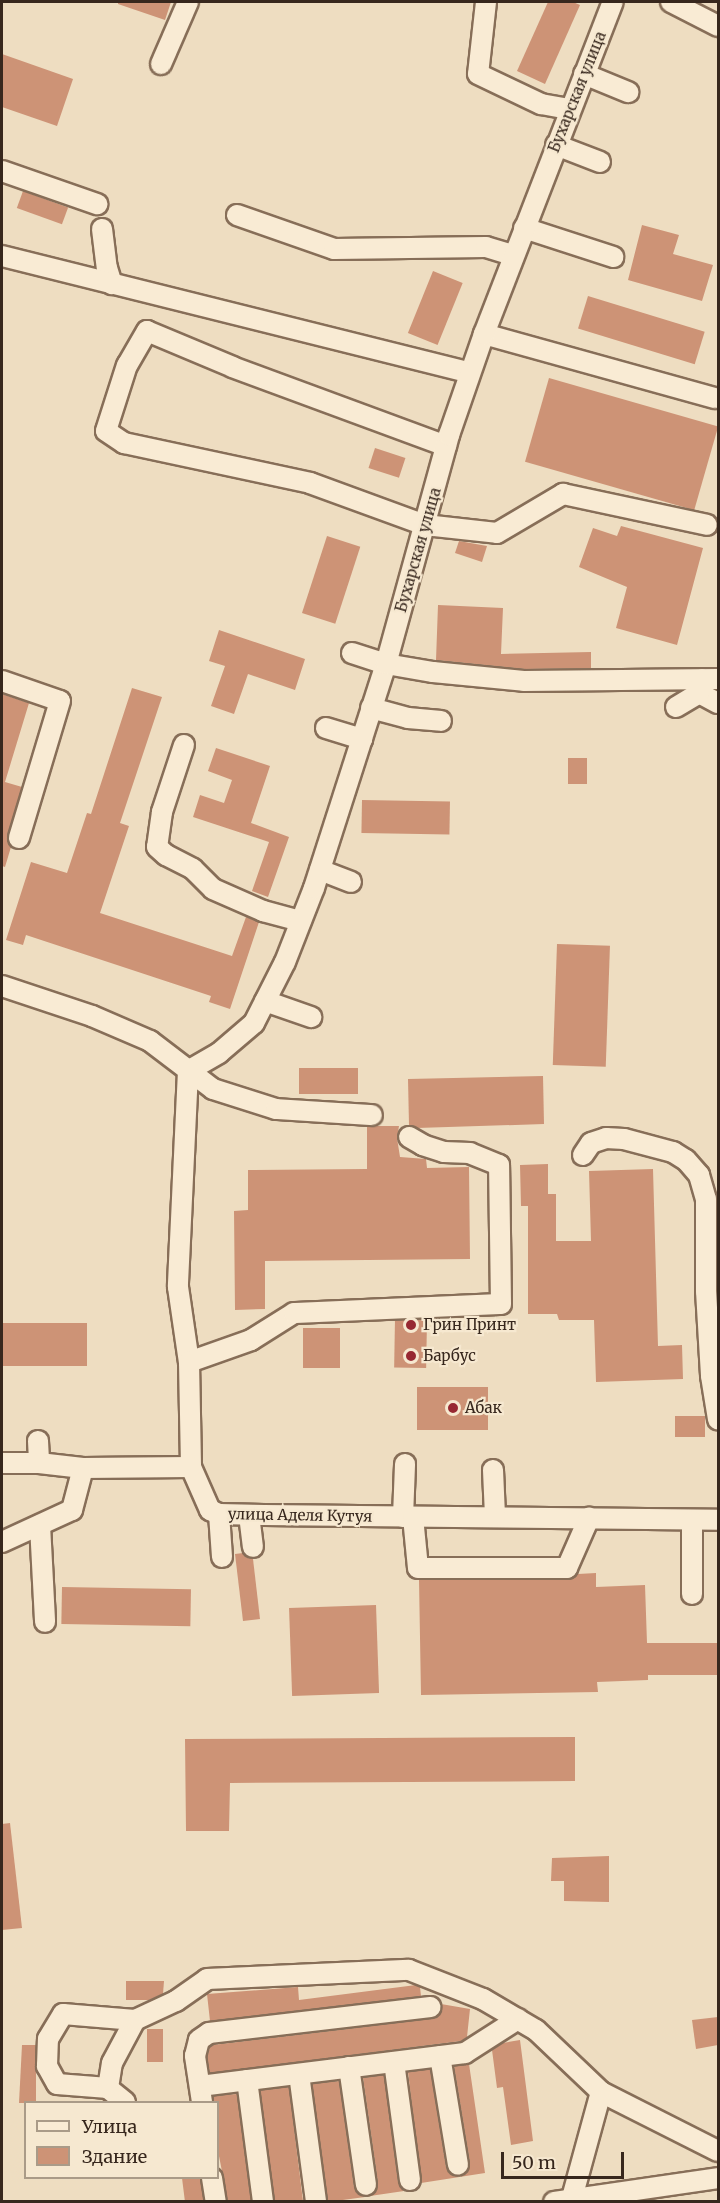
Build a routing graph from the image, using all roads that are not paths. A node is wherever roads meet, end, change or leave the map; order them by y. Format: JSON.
{"nodes":[{"id":1,"x":188,"y":2,"type":"edge"},
{"id":2,"x":486,"y":2,"type":"edge"},
{"id":3,"x":613,"y":2,"type":"edge"},
{"id":4,"x":671,"y":2,"type":"edge"},
{"id":5,"x":718,"y":26,"type":"edge"},
{"id":6,"x":161,"y":64,"type":"dead end"},
{"id":7,"x":584,"y":74,"type":"junction"},
{"id":8,"x":628,"y":92,"type":"dead end"},
{"id":9,"x":570,"y":109,"type":"junction"},
{"id":10,"x":556,"y":145,"type":"junction"},
{"id":11,"x":600,"y":162,"type":"dead end"},
{"id":12,"x":2,"y":171,"type":"edge"},
{"id":13,"x":97,"y":204,"type":"dead end"},
{"id":14,"x":237,"y":215,"type":"dead end"},
{"id":15,"x":524,"y":228,"type":"junction"},
{"id":16,"x":102,"y":229,"type":"dead end"},
{"id":17,"x":513,"y":255,"type":"junction"},
{"id":18,"x":2,"y":256,"type":"edge"},
{"id":19,"x":613,"y":257,"type":"dead end"},
{"id":20,"x":112,"y":285,"type":"junction"},
{"id":21,"x":484,"y":334,"type":"junction"},
{"id":22,"x":470,"y":373,"type":"junction"},
{"id":23,"x":715,"y":398,"type":"dead end"},
{"id":24,"x":446,"y":446,"type":"junction"},
{"id":25,"x":425,"y":525,"type":"junction"},
{"id":26,"x":707,"y":525,"type":"dead end"},
{"id":27,"x":352,"y":653,"type":"dead end"},
{"id":28,"x":386,"y":664,"type":"junction"},
{"id":29,"x":2,"y":681,"type":"edge"},
{"id":30,"x":706,"y":684,"type":"edge"},
{"id":31,"x":718,"y":702,"type":"edge"},
{"id":32,"x":676,"y":707,"type":"dead end"},
{"id":33,"x":371,"y":708,"type":"junction"},
{"id":34,"x":441,"y":721,"type":"dead end"},
{"id":35,"x":326,"y":728,"type":"dead end"},
{"id":36,"x":362,"y":739,"type":"junction"},
{"id":37,"x":184,"y":744,"type":"dead end"},
{"id":38,"x":19,"y":838,"type":"dead end"},
{"id":39,"x":320,"y":870,"type":"junction"},
{"id":40,"x":351,"y":882,"type":"dead end"},
{"id":41,"x":301,"y":921,"type":"junction"},
{"id":42,"x":2,"y":986,"type":"edge"},
{"id":43,"x":265,"y":1001,"type":"junction"},
{"id":44,"x":311,"y":1017,"type":"dead end"},
{"id":45,"x":188,"y":1071,"type":"junction"},
{"id":46,"x":372,"y":1115,"type":"dead end"},
{"id":47,"x":409,"y":1137,"type":"dead end"},
{"id":48,"x":583,"y":1155,"type":"dead end"},
{"id":49,"x":189,"y":1362,"type":"junction"},
{"id":50,"x":718,"y":1419,"type":"edge"},
{"id":51,"x":38,"y":1441,"type":"dead end"},
{"id":52,"x":39,"y":1462,"type":"junction"},
{"id":53,"x":2,"y":1463,"type":"edge"},
{"id":54,"x":405,"y":1464,"type":"dead end"},
{"id":55,"x":191,"y":1467,"type":"junction"},
{"id":56,"x":83,"y":1468,"type":"junction"},
{"id":57,"x":493,"y":1470,"type":"dead end"},
{"id":58,"x":219,"y":1514,"type":"junction"},
{"id":59,"x":249,"y":1515,"type":"junction"},
{"id":60,"x":495,"y":1516,"type":"junction"},
{"id":61,"x":408,"y":1517,"type":"junction"},
{"id":62,"x":589,"y":1518,"type":"junction"},
{"id":63,"x":718,"y":1520,"type":"edge"},
{"id":64,"x":692,"y":1521,"type":"junction"},
{"id":65,"x":40,"y":1525,"type":"junction"},
{"id":66,"x":2,"y":1542,"type":"edge"},
{"id":67,"x":254,"y":1547,"type":"dead end"},
{"id":68,"x":222,"y":1557,"type":"dead end"},
{"id":69,"x":692,"y":1594,"type":"dead end"},
{"id":70,"x":45,"y":1622,"type":"dead end"},
{"id":71,"x":430,"y":2007,"type":"dead end"},
{"id":72,"x":518,"y":2019,"type":"junction"},
{"id":73,"x":135,"y":2020,"type":"junction"},
{"id":74,"x":440,"y":2056,"type":"junction"},
{"id":75,"x":394,"y":2062,"type":"junction"},
{"id":76,"x":349,"y":2067,"type":"junction"},
{"id":77,"x":299,"y":2074,"type":"junction"},
{"id":78,"x":247,"y":2080,"type":"junction"},
{"id":79,"x":108,"y":2088,"type":"junction"},
{"id":80,"x":601,"y":2092,"type":"junction"},
{"id":81,"x":201,"y":2094,"type":"edge"},
{"id":82,"x":123,"y":2101,"type":"edge"},
{"id":83,"x":718,"y":2151,"type":"edge"},
{"id":84,"x":458,"y":2165,"type":"dead end"},
{"id":85,"x":718,"y":2178,"type":"edge"},
{"id":86,"x":212,"y":2179,"type":"edge"},
{"id":87,"x":410,"y":2180,"type":"dead end"},
{"id":88,"x":366,"y":2186,"type":"dead end"},
{"id":89,"x":565,"y":2201,"type":"edge"},
{"id":90,"x":216,"y":2202,"type":"edge"},
{"id":91,"x":263,"y":2202,"type":"edge"},
{"id":92,"x":316,"y":2202,"type":"edge"}],
"edges":[{"from":1,"to":6,"type":"street"},
{"from":2,"to":9,"type":"street"},
{"from":3,"to":7,"type":"street","name":"Бухарская улица"},
{"from":4,"to":5,"type":"street"},
{"from":7,"to":8,"type":"street"},
{"from":7,"to":9,"type":"street","name":"Бухарская улица"},
{"from":9,"to":10,"type":"street","name":"Бухарская улица"},
{"from":10,"to":11,"type":"street"},
{"from":10,"to":15,"type":"street","name":"Бухарская улица"},
{"from":12,"to":13,"type":"street"},
{"from":14,"to":17,"type":"street"},
{"from":15,"to":17,"type":"street","name":"Бухарская улица"},
{"from":15,"to":19,"type":"street"},
{"from":16,"to":20,"type":"street"},
{"from":17,"to":21,"type":"street","name":"Бухарская улица"},
{"from":18,"to":20,"type":"street"},
{"from":20,"to":22,"type":"street"},
{"from":21,"to":22,"type":"street","name":"Бухарская улица"},
{"from":21,"to":23,"type":"street"},
{"from":22,"to":24,"type":"street","name":"Бухарская улица"},
{"from":24,"to":25,"type":"street","name":"Бухарская улица"},
{"from":24,"to":25,"type":"street"},
{"from":25,"to":26,"type":"street"},
{"from":25,"to":28,"type":"street","name":"Бухарская улица"},
{"from":27,"to":28,"type":"street"},
{"from":28,"to":30,"type":"street"},
{"from":28,"to":33,"type":"street","name":"Бухарская улица"},
{"from":29,"to":38,"type":"street"},
{"from":30,"to":31,"type":"street"},
{"from":30,"to":32,"type":"street"},
{"from":33,"to":34,"type":"street"},
{"from":33,"to":36,"type":"street","name":"Бухарская улица"},
{"from":35,"to":36,"type":"street"},
{"from":36,"to":39,"type":"street","name":"Бухарская улица"},
{"from":37,"to":41,"type":"street"},
{"from":39,"to":40,"type":"street"},
{"from":39,"to":41,"type":"street","name":"Бухарская улица"},
{"from":41,"to":43,"type":"street","name":"Бухарская улица"},
{"from":42,"to":45,"type":"street"},
{"from":43,"to":44,"type":"street"},
{"from":43,"to":45,"type":"street","name":"Бухарская улица"},
{"from":45,"to":46,"type":"street"},
{"from":45,"to":49,"type":"street","name":"улица Аделя Кутуя"},
{"from":47,"to":49,"type":"street"},
{"from":48,"to":50,"type":"street"},
{"from":49,"to":55,"type":"street","name":"улица Аделя Кутуя"},
{"from":51,"to":52,"type":"street"},
{"from":52,"to":53,"type":"street"},
{"from":52,"to":56,"type":"street"},
{"from":54,"to":61,"type":"street"},
{"from":55,"to":56,"type":"street"},
{"from":55,"to":58,"type":"street","name":"улица Аделя Кутуя"},
{"from":56,"to":65,"type":"street"},
{"from":57,"to":60,"type":"street"},
{"from":58,"to":59,"type":"street","name":"улица Аделя Кутуя"},
{"from":58,"to":68,"type":"street"},
{"from":59,"to":61,"type":"street","name":"улица Аделя Кутуя"},
{"from":59,"to":67,"type":"street"},
{"from":60,"to":61,"type":"street","name":"улица Аделя Кутуя"},
{"from":60,"to":62,"type":"street","name":"улица Аделя Кутуя"},
{"from":61,"to":62,"type":"street"},
{"from":62,"to":64,"type":"street","name":"улица Аделя Кутуя"},
{"from":63,"to":64,"type":"street","name":"улица Аделя Кутуя"},
{"from":64,"to":69,"type":"street"},
{"from":65,"to":66,"type":"street"},
{"from":65,"to":70,"type":"street"},
{"from":71,"to":81,"type":"street"},
{"from":72,"to":73,"type":"street"},
{"from":72,"to":74,"type":"street"},
{"from":72,"to":80,"type":"street"},
{"from":73,"to":79,"type":"street"},
{"from":73,"to":79,"type":"street"},
{"from":74,"to":75,"type":"street"},
{"from":74,"to":84,"type":"street"},
{"from":75,"to":76,"type":"street"},
{"from":75,"to":87,"type":"street"},
{"from":76,"to":77,"type":"street"},
{"from":76,"to":88,"type":"street"},
{"from":77,"to":78,"type":"street"},
{"from":77,"to":92,"type":"street"},
{"from":78,"to":81,"type":"street"},
{"from":78,"to":91,"type":"street"},
{"from":79,"to":82,"type":"street"},
{"from":80,"to":83,"type":"street"},
{"from":80,"to":89,"type":"street"},
{"from":85,"to":89,"type":"street"},
{"from":86,"to":90,"type":"street"}]}
